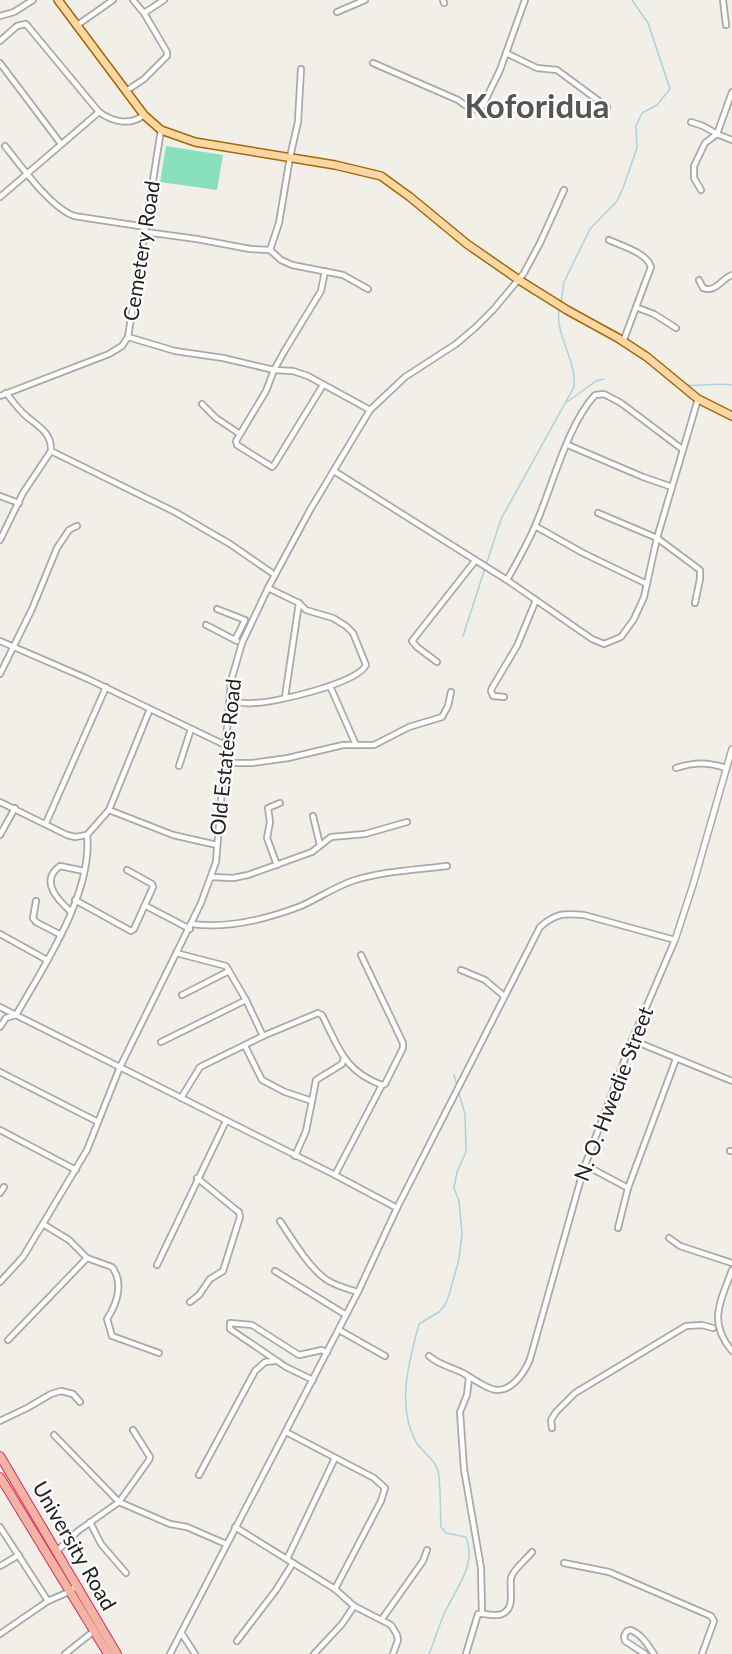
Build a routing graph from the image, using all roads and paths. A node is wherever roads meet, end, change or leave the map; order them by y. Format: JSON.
{"nodes":[{"id":1,"x":33,"y":0,"type":"edge"},
{"id":2,"x":58,"y":0,"type":"edge"},
{"id":3,"x":112,"y":0,"type":"edge"},
{"id":4,"x":133,"y":0,"type":"edge"},
{"id":5,"x":164,"y":0,"type":"edge"},
{"id":6,"x":365,"y":0,"type":"edge"},
{"id":7,"x":525,"y":0,"type":"edge"},
{"id":8,"x":723,"y":0,"type":"edge"},
{"id":9,"x":337,"y":12,"type":"dead end"},
{"id":10,"x":144,"y":13,"type":"junction"},
{"id":11,"x":0,"y":16,"type":"edge"},
{"id":12,"x":726,"y":25,"type":"dead end"},
{"id":13,"x":76,"y":26,"type":"junction"},
{"id":14,"x":0,"y":41,"type":"edge"},
{"id":15,"x":506,"y":53,"type":"junction"},
{"id":16,"x":0,"y":63,"type":"edge"},
{"id":17,"x":373,"y":63,"type":"dead end"},
{"id":18,"x":301,"y":69,"type":"dead end"},
{"id":19,"x":126,"y":91,"type":"junction"},
{"id":20,"x":732,"y":92,"type":"edge"},
{"id":21,"x":606,"y":107,"type":"dead end"},
{"id":22,"x":99,"y":112,"type":"junction"},
{"id":23,"x":144,"y":115,"type":"junction"},
{"id":24,"x":692,"y":122,"type":"dead end"},
{"id":25,"x":161,"y":130,"type":"junction"},
{"id":26,"x":717,"y":134,"type":"junction"},
{"id":27,"x":732,"y":140,"type":"edge"},
{"id":28,"x":61,"y":144,"type":"junction"},
{"id":29,"x":4,"y":146,"type":"dead end"},
{"id":30,"x":290,"y":157,"type":"junction"},
{"id":31,"x":27,"y":174,"type":"junction"},
{"id":32,"x":564,"y":190,"type":"dead end"},
{"id":33,"x":701,"y":190,"type":"dead end"},
{"id":34,"x":0,"y":197,"type":"edge"},
{"id":35,"x":146,"y":230,"type":"junction"},
{"id":36,"x":609,"y":240,"type":"dead end"},
{"id":37,"x":270,"y":250,"type":"junction"},
{"id":38,"x":325,"y":271,"type":"junction"},
{"id":39,"x":732,"y":274,"type":"edge"},
{"id":40,"x":519,"y":279,"type":"junction"},
{"id":41,"x":699,"y":280,"type":"dead end"},
{"id":42,"x":368,"y":289,"type":"dead end"},
{"id":43,"x":638,"y":308,"type":"junction"},
{"id":44,"x":676,"y":328,"type":"dead end"},
{"id":45,"x":128,"y":337,"type":"junction"},
{"id":46,"x":623,"y":342,"type":"junction"},
{"id":47,"x":273,"y":370,"type":"junction"},
{"id":48,"x":323,"y":385,"type":"junction"},
{"id":49,"x":6,"y":393,"type":"junction"},
{"id":50,"x":0,"y":396,"type":"edge"},
{"id":51,"x":698,"y":399,"type":"junction"},
{"id":52,"x":201,"y":404,"type":"dead end"},
{"id":53,"x":370,"y":410,"type":"junction"},
{"id":54,"x":732,"y":416,"type":"edge"},
{"id":55,"x":240,"y":434,"type":"junction"},
{"id":56,"x":568,"y":445,"type":"junction"},
{"id":57,"x":682,"y":449,"type":"junction"},
{"id":58,"x":51,"y":451,"type":"junction"},
{"id":59,"x":334,"y":471,"type":"junction"},
{"id":60,"x":672,"y":486,"type":"junction"},
{"id":61,"x":0,"y":495,"type":"edge"},
{"id":62,"x":19,"y":503,"type":"junction"},
{"id":63,"x":598,"y":513,"type":"dead end"},
{"id":64,"x":77,"y":526,"type":"dead end"},
{"id":65,"x":536,"y":526,"type":"junction"},
{"id":66,"x":2,"y":530,"type":"edge"},
{"id":67,"x":657,"y":538,"type":"junction"},
{"id":68,"x":0,"y":540,"type":"edge"},
{"id":69,"x":475,"y":561,"type":"junction"},
{"id":70,"x":275,"y":575,"type":"junction"},
{"id":71,"x":507,"y":580,"type":"junction"},
{"id":72,"x":647,"y":584,"type":"junction"},
{"id":73,"x":268,"y":588,"type":"junction"},
{"id":74,"x":536,"y":600,"type":"junction"},
{"id":75,"x":300,"y":603,"type":"junction"},
{"id":76,"x":695,"y":603,"type":"dead end"},
{"id":77,"x":217,"y":609,"type":"dead end"},
{"id":78,"x":206,"y":625,"type":"dead end"},
{"id":79,"x":235,"y":640,"type":"junction"},
{"id":80,"x":0,"y":641,"type":"edge"},
{"id":81,"x":242,"y":643,"type":"junction"},
{"id":82,"x":14,"y":646,"type":"junction"},
{"id":83,"x":437,"y":662,"type":"dead end"},
{"id":84,"x":0,"y":674,"type":"edge"},
{"id":85,"x":330,"y":686,"type":"junction"},
{"id":86,"x":106,"y":687,"type":"junction"},
{"id":87,"x":451,"y":692,"type":"dead end"},
{"id":88,"x":285,"y":697,"type":"junction"},
{"id":89,"x":504,"y":697,"type":"dead end"},
{"id":90,"x":230,"y":701,"type":"junction"},
{"id":91,"x":150,"y":709,"type":"junction"},
{"id":92,"x":191,"y":729,"type":"junction"},
{"id":93,"x":225,"y":745,"type":"junction"},
{"id":94,"x":356,"y":745,"type":"junction"},
{"id":95,"x":732,"y":749,"type":"edge"},
{"id":96,"x":224,"y":763,"type":"junction"},
{"id":97,"x":729,"y":764,"type":"edge"},
{"id":98,"x":178,"y":766,"type":"dead end"},
{"id":99,"x":676,"y":768,"type":"dead end"},
{"id":100,"x":0,"y":802,"type":"edge"},
{"id":101,"x":280,"y":803,"type":"dead end"},
{"id":102,"x":15,"y":808,"type":"junction"},
{"id":103,"x":109,"y":810,"type":"junction"},
{"id":104,"x":313,"y":816,"type":"dead end"},
{"id":105,"x":406,"y":822,"type":"dead end"},
{"id":106,"x":46,"y":824,"type":"junction"},
{"id":107,"x":0,"y":835,"type":"edge"},
{"id":108,"x":87,"y":835,"type":"junction"},
{"id":109,"x":218,"y":845,"type":"junction"},
{"id":110,"x":320,"y":845,"type":"junction"},
{"id":111,"x":278,"y":866,"type":"junction"},
{"id":112,"x":447,"y":866,"type":"dead end"},
{"id":113,"x":127,"y":870,"type":"dead end"},
{"id":114,"x":84,"y":871,"type":"junction"},
{"id":115,"x":211,"y":877,"type":"junction"},
{"id":116,"x":75,"y":900,"type":"junction"},
{"id":117,"x":36,"y":901,"type":"dead end"},
{"id":118,"x":146,"y":906,"type":"junction"},
{"id":119,"x":71,"y":912,"type":"junction"},
{"id":120,"x":191,"y":927,"type":"junction"},
{"id":121,"x":0,"y":934,"type":"edge"},
{"id":122,"x":61,"y":935,"type":"junction"},
{"id":123,"x":675,"y":940,"type":"junction"},
{"id":124,"x":176,"y":953,"type":"junction"},
{"id":125,"x":361,"y":955,"type":"dead end"},
{"id":126,"x":48,"y":960,"type":"junction"},
{"id":127,"x":461,"y":970,"type":"dead end"},
{"id":128,"x":229,"y":971,"type":"junction"},
{"id":129,"x":182,"y":995,"type":"dead end"},
{"id":130,"x":504,"y":996,"type":"junction"},
{"id":131,"x":246,"y":1000,"type":"junction"},
{"id":132,"x":0,"y":1008,"type":"edge"},
{"id":133,"x":16,"y":1015,"type":"junction"},
{"id":134,"x":0,"y":1027,"type":"edge"},
{"id":135,"x":263,"y":1036,"type":"junction"},
{"id":136,"x":632,"y":1040,"type":"junction"},
{"id":137,"x":161,"y":1042,"type":"dead end"},
{"id":138,"x":245,"y":1046,"type":"junction"},
{"id":139,"x":344,"y":1058,"type":"junction"},
{"id":140,"x":676,"y":1059,"type":"junction"},
{"id":141,"x":120,"y":1067,"type":"junction"},
{"id":142,"x":0,"y":1072,"type":"edge"},
{"id":143,"x":732,"y":1081,"type":"edge"},
{"id":144,"x":382,"y":1085,"type":"junction"},
{"id":145,"x":181,"y":1098,"type":"junction"},
{"id":146,"x":312,"y":1101,"type":"junction"},
{"id":147,"x":226,"y":1121,"type":"junction"},
{"id":148,"x":98,"y":1122,"type":"junction"},
{"id":149,"x":0,"y":1130,"type":"edge"},
{"id":150,"x":295,"y":1156,"type":"junction"},
{"id":151,"x":585,"y":1165,"type":"junction"},
{"id":152,"x":76,"y":1170,"type":"junction"},
{"id":153,"x":335,"y":1175,"type":"junction"},
{"id":154,"x":197,"y":1178,"type":"junction"},
{"id":155,"x":4,"y":1187,"type":"dead end"},
{"id":156,"x":628,"y":1188,"type":"junction"},
{"id":157,"x":0,"y":1194,"type":"edge"},
{"id":158,"x":397,"y":1208,"type":"junction"},
{"id":159,"x":280,"y":1221,"type":"dead end"},
{"id":160,"x":43,"y":1224,"type":"junction"},
{"id":161,"x":618,"y":1228,"type":"dead end"},
{"id":162,"x":669,"y":1238,"type":"dead end"},
{"id":163,"x":87,"y":1258,"type":"junction"},
{"id":164,"x":732,"y":1263,"type":"edge"},
{"id":165,"x":157,"y":1265,"type":"dead end"},
{"id":166,"x":732,"y":1269,"type":"edge"},
{"id":167,"x":275,"y":1271,"type":"dead end"},
{"id":168,"x":1,"y":1280,"type":"edge"},
{"id":169,"x":358,"y":1292,"type":"junction"},
{"id":170,"x":190,"y":1302,"type":"dead end"},
{"id":171,"x":346,"y":1315,"type":"junction"},
{"id":172,"x":713,"y":1328,"type":"dead end"},
{"id":173,"x":339,"y":1330,"type":"junction"},
{"id":174,"x":8,"y":1340,"type":"dead end"},
{"id":175,"x":732,"y":1351,"type":"edge"},
{"id":176,"x":159,"y":1353,"type":"dead end"},
{"id":177,"x":327,"y":1353,"type":"junction"},
{"id":178,"x":385,"y":1356,"type":"dead end"},
{"id":179,"x":429,"y":1356,"type":"dead end"},
{"id":180,"x":275,"y":1361,"type":"junction"},
{"id":181,"x":469,"y":1377,"type":"junction"},
{"id":182,"x":313,"y":1380,"type":"junction"},
{"id":183,"x":81,"y":1402,"type":"dead end"},
{"id":184,"x":0,"y":1421,"type":"edge"},
{"id":185,"x":552,"y":1428,"type":"dead end"},
{"id":186,"x":133,"y":1430,"type":"dead end"},
{"id":187,"x":286,"y":1432,"type":"junction"},
{"id":188,"x":54,"y":1435,"type":"dead end"},
{"id":189,"x":0,"y":1456,"type":"edge"},
{"id":190,"x":335,"y":1458,"type":"junction"},
{"id":191,"x":199,"y":1475,"type":"dead end"},
{"id":192,"x":0,"y":1477,"type":"edge"},
{"id":193,"x":119,"y":1502,"type":"junction"},
{"id":194,"x":90,"y":1522,"type":"junction"},
{"id":195,"x":0,"y":1527,"type":"edge"},
{"id":196,"x":235,"y":1527,"type":"junction"},
{"id":197,"x":226,"y":1544,"type":"junction"},
{"id":198,"x":427,"y":1550,"type":"dead end"},
{"id":199,"x":57,"y":1551,"type":"junction"},
{"id":200,"x":532,"y":1552,"type":"dead end"},
{"id":201,"x":19,"y":1555,"type":"junction"},
{"id":202,"x":287,"y":1559,"type":"junction"},
{"id":203,"x":293,"y":1563,"type":"junction"},
{"id":204,"x":564,"y":1563,"type":"dead end"},
{"id":205,"x":0,"y":1566,"type":"edge"},
{"id":206,"x":126,"y":1573,"type":"dead end"},
{"id":207,"x":73,"y":1588,"type":"junction"},
{"id":208,"x":335,"y":1589,"type":"junction"},
{"id":209,"x":48,"y":1601,"type":"junction"},
{"id":210,"x":354,"y":1606,"type":"junction"},
{"id":211,"x":482,"y":1613,"type":"junction"},
{"id":212,"x":382,"y":1619,"type":"junction"},
{"id":213,"x":94,"y":1631,"type":"junction"},
{"id":214,"x":0,"y":1634,"type":"edge"},
{"id":215,"x":182,"y":1634,"type":"junction"},
{"id":216,"x":237,"y":1641,"type":"dead end"},
{"id":217,"x":65,"y":1654,"type":"edge"},
{"id":218,"x":108,"y":1654,"type":"edge"},
{"id":219,"x":117,"y":1654,"type":"edge"},
{"id":220,"x":170,"y":1654,"type":"edge"},
{"id":221,"x":195,"y":1654,"type":"edge"},
{"id":222,"x":314,"y":1654,"type":"edge"},
{"id":223,"x":393,"y":1654,"type":"edge"},
{"id":224,"x":466,"y":1654,"type":"edge"},
{"id":225,"x":645,"y":1654,"type":"edge"},
{"id":226,"x":654,"y":1654,"type":"edge"},
{"id":227,"x":702,"y":1654,"type":"edge"}],
"edges":[{"from":1,"to":11,"type":"street"},
{"from":2,"to":13,"type":"main road"},
{"from":3,"to":13,"type":"street"},
{"from":4,"to":10,"type":"street"},
{"from":5,"to":10,"type":"street"},
{"from":6,"to":9,"type":"street"},
{"from":7,"to":15,"type":"street"},
{"from":8,"to":12,"type":"street"},
{"from":10,"to":19,"type":"street"},
{"from":13,"to":19,"type":"main road"},
{"from":14,"to":22,"type":"street"},
{"from":15,"to":17,"type":"street"},
{"from":15,"to":21,"type":"street"},
{"from":16,"to":28,"type":"street"},
{"from":18,"to":30,"type":"street"},
{"from":19,"to":23,"type":"main road"},
{"from":20,"to":26,"type":"street"},
{"from":22,"to":23,"type":"street"},
{"from":22,"to":28,"type":"street"},
{"from":23,"to":25,"type":"main road"},
{"from":24,"to":26,"type":"street"},
{"from":25,"to":30,"type":"main road"},
{"from":25,"to":35,"type":"street","name":"Cemetery Road"},
{"from":26,"to":27,"type":"street"},
{"from":26,"to":33,"type":"street"},
{"from":28,"to":31,"type":"street"},
{"from":29,"to":31,"type":"street"},
{"from":30,"to":37,"type":"street"},
{"from":30,"to":40,"type":"main road"},
{"from":31,"to":34,"type":"street"},
{"from":31,"to":35,"type":"street"},
{"from":32,"to":40,"type":"street","name":"Old Estates Road"},
{"from":35,"to":37,"type":"street"},
{"from":35,"to":45,"type":"street","name":"Cemetery Road"},
{"from":36,"to":43,"type":"street"},
{"from":37,"to":38,"type":"street"},
{"from":38,"to":42,"type":"street"},
{"from":38,"to":47,"type":"street"},
{"from":39,"to":41,"type":"street"},
{"from":40,"to":46,"type":"main road"},
{"from":40,"to":53,"type":"street","name":"Old Estates Road"},
{"from":43,"to":44,"type":"street"},
{"from":43,"to":46,"type":"street"},
{"from":45,"to":47,"type":"street"},
{"from":45,"to":49,"type":"street","name":"Cemetery Road"},
{"from":46,"to":51,"type":"main road"},
{"from":47,"to":48,"type":"street"},
{"from":47,"to":55,"type":"street"},
{"from":48,"to":53,"type":"street"},
{"from":48,"to":55,"type":"street"},
{"from":49,"to":50,"type":"street","name":"Cemetery Road"},
{"from":49,"to":58,"type":"street"},
{"from":51,"to":54,"type":"main road"},
{"from":51,"to":57,"type":"street"},
{"from":52,"to":55,"type":"street"},
{"from":53,"to":59,"type":"street","name":"Old Estates Road"},
{"from":56,"to":57,"type":"street"},
{"from":56,"to":60,"type":"street"},
{"from":56,"to":65,"type":"street"},
{"from":57,"to":60,"type":"street"},
{"from":58,"to":62,"type":"street"},
{"from":58,"to":70,"type":"street"},
{"from":59,"to":69,"type":"street"},
{"from":59,"to":70,"type":"street","name":"Old Estates Road"},
{"from":60,"to":67,"type":"street"},
{"from":61,"to":62,"type":"street"},
{"from":62,"to":66,"type":"street"},
{"from":63,"to":67,"type":"street"},
{"from":64,"to":82,"type":"street"},
{"from":65,"to":71,"type":"street"},
{"from":65,"to":72,"type":"street"},
{"from":66,"to":68,"type":"street"},
{"from":67,"to":72,"type":"street"},
{"from":67,"to":76,"type":"street"},
{"from":69,"to":71,"type":"street"},
{"from":69,"to":83,"type":"street"},
{"from":70,"to":73,"type":"street","name":"Old Estates Road"},
{"from":71,"to":74,"type":"street"},
{"from":72,"to":74,"type":"street"},
{"from":73,"to":75,"type":"street"},
{"from":73,"to":81,"type":"street","name":"Old Estates Road"},
{"from":74,"to":89,"type":"street"},
{"from":75,"to":85,"type":"street"},
{"from":75,"to":88,"type":"street"},
{"from":77,"to":79,"type":"street"},
{"from":78,"to":79,"type":"street"},
{"from":79,"to":81,"type":"street"},
{"from":80,"to":82,"type":"street"},
{"from":81,"to":90,"type":"street","name":"Old Estates Road"},
{"from":82,"to":84,"type":"street"},
{"from":82,"to":86,"type":"street"},
{"from":85,"to":88,"type":"street"},
{"from":85,"to":94,"type":"street"},
{"from":86,"to":91,"type":"street"},
{"from":86,"to":106,"type":"street"},
{"from":87,"to":94,"type":"street"},
{"from":88,"to":90,"type":"street"},
{"from":90,"to":93,"type":"street","name":"Old Estates Road"},
{"from":91,"to":92,"type":"street"},
{"from":91,"to":103,"type":"street"},
{"from":92,"to":93,"type":"street"},
{"from":92,"to":98,"type":"street"},
{"from":93,"to":96,"type":"street","name":"Old Estates Road"},
{"from":94,"to":96,"type":"street"},
{"from":95,"to":97,"type":"street","name":"N. O. Hwedie Street"},
{"from":96,"to":109,"type":"street","name":"Old Estates Road"},
{"from":97,"to":99,"type":"street"},
{"from":97,"to":123,"type":"street","name":"N. O. Hwedie Street"},
{"from":100,"to":102,"type":"street"},
{"from":101,"to":111,"type":"street"},
{"from":102,"to":106,"type":"street"},
{"from":102,"to":107,"type":"street"},
{"from":103,"to":108,"type":"street"},
{"from":103,"to":109,"type":"street"},
{"from":104,"to":110,"type":"street"},
{"from":105,"to":110,"type":"street"},
{"from":106,"to":108,"type":"street"},
{"from":108,"to":114,"type":"street"},
{"from":109,"to":115,"type":"street","name":"Old Estates Road"},
{"from":110,"to":111,"type":"street"},
{"from":111,"to":115,"type":"street"},
{"from":112,"to":120,"type":"street"},
{"from":113,"to":118,"type":"street"},
{"from":114,"to":116,"type":"street"},
{"from":114,"to":119,"type":"street"},
{"from":115,"to":120,"type":"street","name":"Old Estates Road"},
{"from":116,"to":118,"type":"street"},
{"from":116,"to":119,"type":"street"},
{"from":117,"to":122,"type":"street"},
{"from":118,"to":120,"type":"street"},
{"from":119,"to":122,"type":"street"},
{"from":120,"to":124,"type":"street","name":"Old Estates Road"},
{"from":121,"to":126,"type":"street"},
{"from":122,"to":126,"type":"street"},
{"from":123,"to":130,"type":"street"},
{"from":123,"to":136,"type":"street","name":"N. O. Hwedie Street"},
{"from":124,"to":128,"type":"street"},
{"from":124,"to":141,"type":"street","name":"Old Estates Road"},
{"from":125,"to":144,"type":"street"},
{"from":126,"to":133,"type":"street"},
{"from":127,"to":130,"type":"street"},
{"from":128,"to":129,"type":"street"},
{"from":128,"to":131,"type":"street"},
{"from":130,"to":158,"type":"street"},
{"from":131,"to":135,"type":"street"},
{"from":131,"to":137,"type":"street"},
{"from":132,"to":133,"type":"street"},
{"from":133,"to":134,"type":"street"},
{"from":133,"to":141,"type":"street"},
{"from":135,"to":138,"type":"street"},
{"from":135,"to":139,"type":"street"},
{"from":136,"to":140,"type":"street"},
{"from":136,"to":151,"type":"street","name":"N. O. Hwedie Street"},
{"from":138,"to":145,"type":"street"},
{"from":138,"to":146,"type":"street"},
{"from":139,"to":144,"type":"street"},
{"from":139,"to":146,"type":"street"},
{"from":140,"to":143,"type":"street"},
{"from":140,"to":156,"type":"street"},
{"from":141,"to":145,"type":"street"},
{"from":141,"to":148,"type":"street","name":"Old Estates Road"},
{"from":142,"to":148,"type":"street"},
{"from":144,"to":153,"type":"street"},
{"from":145,"to":147,"type":"street"},
{"from":146,"to":150,"type":"street"},
{"from":147,"to":150,"type":"street"},
{"from":147,"to":154,"type":"street"},
{"from":148,"to":152,"type":"street","name":"Old Estates Road"},
{"from":149,"to":152,"type":"street"},
{"from":150,"to":153,"type":"street"},
{"from":151,"to":156,"type":"street"},
{"from":151,"to":181,"type":"street","name":"N. O. Hwedie Street"},
{"from":152,"to":160,"type":"street","name":"Old Estates Road"},
{"from":153,"to":158,"type":"street"},
{"from":154,"to":165,"type":"street"},
{"from":154,"to":170,"type":"street"},
{"from":155,"to":157,"type":"street"},
{"from":156,"to":161,"type":"street"},
{"from":158,"to":169,"type":"street"},
{"from":159,"to":169,"type":"street"},
{"from":160,"to":163,"type":"street"},
{"from":160,"to":168,"type":"street","name":"Old Estates Road"},
{"from":162,"to":164,"type":"street"},
{"from":163,"to":174,"type":"street"},
{"from":163,"to":176,"type":"street"},
{"from":166,"to":175,"type":"street"},
{"from":167,"to":171,"type":"street"},
{"from":169,"to":171,"type":"street"},
{"from":171,"to":173,"type":"street"},
{"from":172,"to":185,"type":"street"},
{"from":173,"to":177,"type":"street"},
{"from":173,"to":178,"type":"street"},
{"from":177,"to":180,"type":"street"},
{"from":177,"to":182,"type":"street"},
{"from":179,"to":181,"type":"street","name":"N. O. Hwedie Street"},
{"from":180,"to":182,"type":"street"},
{"from":180,"to":191,"type":"street"},
{"from":181,"to":211,"type":"street"},
{"from":182,"to":187,"type":"street"},
{"from":183,"to":184,"type":"street"},
{"from":186,"to":193,"type":"street"},
{"from":187,"to":190,"type":"street"},
{"from":187,"to":196,"type":"street"},
{"from":188,"to":193,"type":"street"},
{"from":189,"to":199,"type":"highway","name":"University Road"},
{"from":190,"to":202,"type":"street"},
{"from":190,"to":208,"type":"street"},
{"from":192,"to":207,"type":"highway","name":"University Road"},
{"from":193,"to":194,"type":"street"},
{"from":193,"to":197,"type":"street"},
{"from":194,"to":199,"type":"street"},
{"from":194,"to":206,"type":"street"},
{"from":195,"to":201,"type":"street"},
{"from":196,"to":197,"type":"street"},
{"from":196,"to":202,"type":"street"},
{"from":197,"to":215,"type":"street"},
{"from":198,"to":212,"type":"street"},
{"from":199,"to":207,"type":"highway","name":"University Road"},
{"from":200,"to":211,"type":"street"},
{"from":201,"to":205,"type":"street"},
{"from":201,"to":209,"type":"street"},
{"from":202,"to":203,"type":"street"},
{"from":203,"to":208,"type":"street"},
{"from":203,"to":216,"type":"street"},
{"from":204,"to":227,"type":"street"},
{"from":207,"to":209,"type":"street"},
{"from":207,"to":213,"type":"highway","name":"University Road"},
{"from":207,"to":219,"type":"highway","name":"University Road"},
{"from":208,"to":210,"type":"street"},
{"from":209,"to":214,"type":"street"},
{"from":210,"to":212,"type":"street"},
{"from":210,"to":222,"type":"street"},
{"from":211,"to":224,"type":"street"},
{"from":212,"to":223,"type":"street"},
{"from":213,"to":217,"type":"street"},
{"from":213,"to":218,"type":"highway","name":"University Road"},
{"from":215,"to":220,"type":"street"},
{"from":215,"to":221,"type":"street"},
{"from":225,"to":226,"type":"street"}]}
